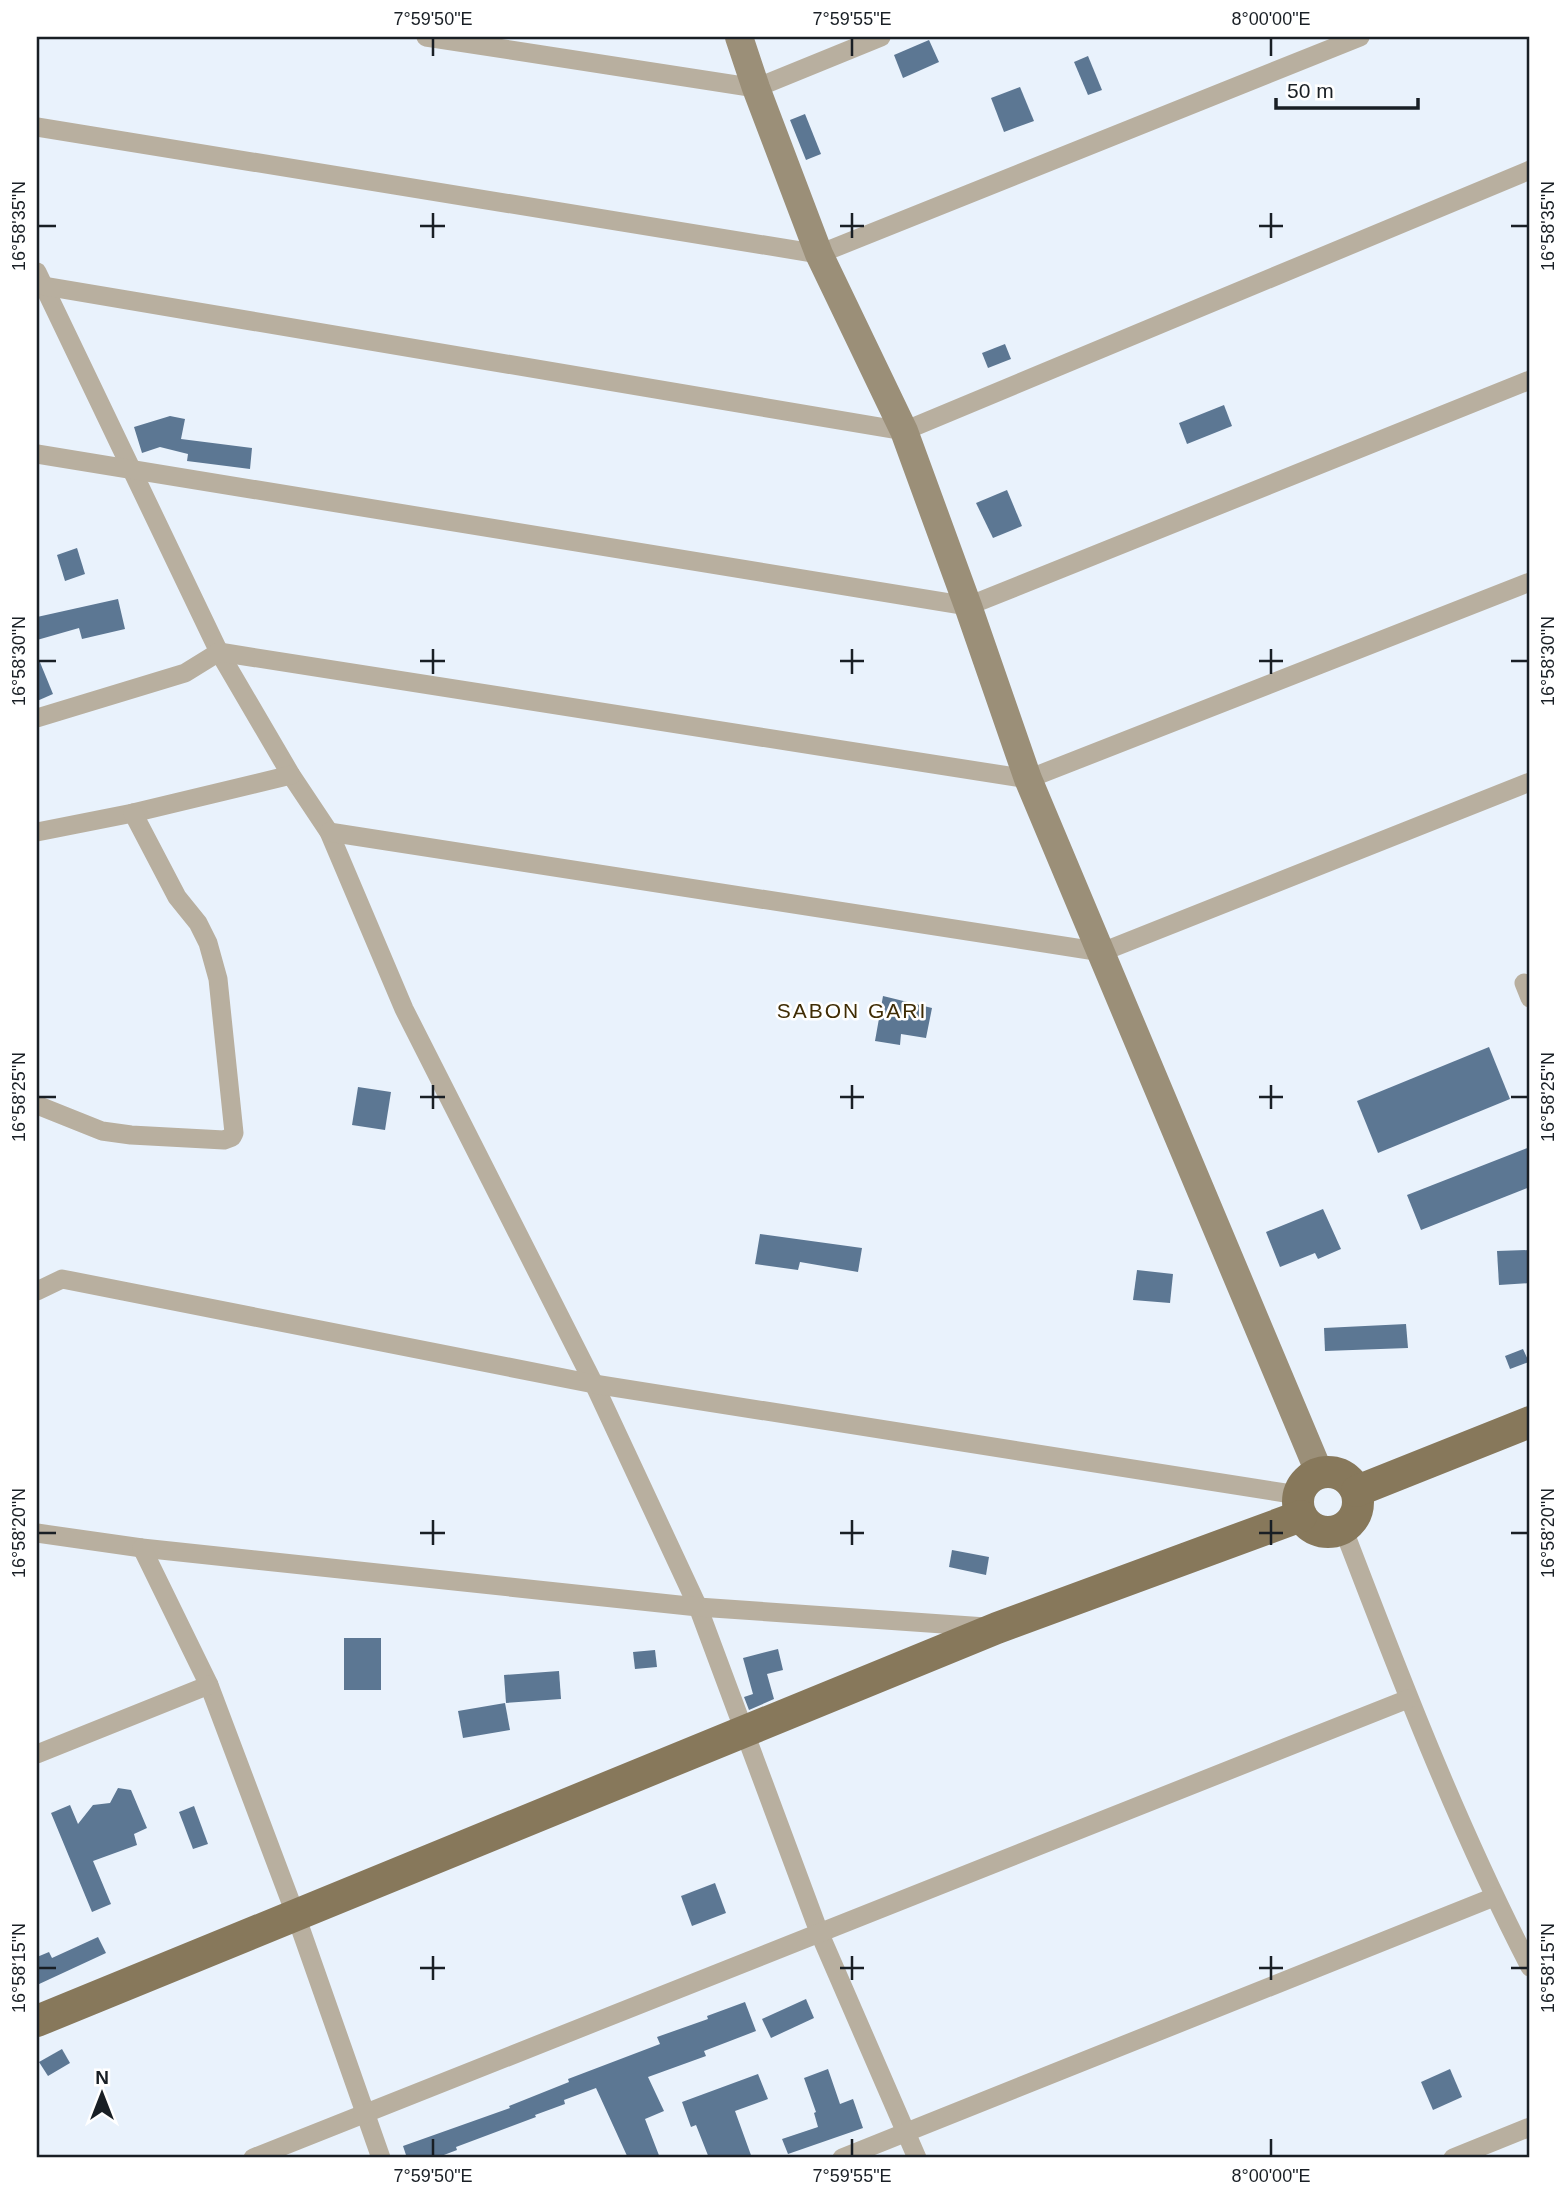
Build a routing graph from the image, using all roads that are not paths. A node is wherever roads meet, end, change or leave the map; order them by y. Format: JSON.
{"nodes":[{"id":1,"x":426,"y":37,"type":"edge"},
{"id":2,"x":739,"y":37,"type":"edge"},
{"id":3,"x":881,"y":37,"type":"edge"},
{"id":4,"x":1360,"y":37,"type":"edge"},
{"id":5,"x":756,"y":88,"type":"junction"},
{"id":6,"x":37,"y":127,"type":"edge"},
{"id":7,"x":1530,"y":170,"type":"edge"},
{"id":8,"x":819,"y":254,"type":"junction"},
{"id":9,"x":40,"y":279,"type":"edge"},
{"id":10,"x":1530,"y":380,"type":"edge"},
{"id":11,"x":904,"y":431,"type":"junction"},
{"id":12,"x":37,"y":454,"type":"edge"},
{"id":13,"x":131,"y":469,"type":"junction"},
{"id":14,"x":1530,"y":582,"type":"edge"},
{"id":15,"x":968,"y":606,"type":"junction"},
{"id":16,"x":219,"y":652,"type":"junction"},
{"id":17,"x":37,"y":718,"type":"edge"},
{"id":18,"x":291,"y":775,"type":"junction"},
{"id":19,"x":1028,"y":779,"type":"junction"},
{"id":20,"x":1530,"y":782,"type":"edge"},
{"id":21,"x":133,"y":813,"type":"junction"},
{"id":22,"x":37,"y":832,"type":"edge"},
{"id":23,"x":329,"y":832,"type":"junction"},
{"id":24,"x":1101,"y":952,"type":"junction"},
{"id":25,"x":37,"y":1105,"type":"edge"},
{"id":26,"x":37,"y":1291,"type":"edge"},
{"id":27,"x":594,"y":1384,"type":"junction"},
{"id":28,"x":1530,"y":1422,"type":"edge"},
{"id":29,"x":1320,"y":1472,"type":"junction"},
{"id":30,"x":1357,"y":1491,"type":"junction"},
{"id":31,"x":1300,"y":1506,"type":"junction"},
{"id":32,"x":1343,"y":1528,"type":"junction"},
{"id":33,"x":37,"y":1533,"type":"edge"},
{"id":34,"x":142,"y":1548,"type":"junction"},
{"id":35,"x":698,"y":1607,"type":"junction"},
{"id":36,"x":997,"y":1628,"type":"junction"},
{"id":37,"x":209,"y":1685,"type":"junction"},
{"id":38,"x":1408,"y":1699,"type":"junction"},
{"id":39,"x":744,"y":1732,"type":"junction"},
{"id":40,"x":37,"y":1754,"type":"edge"},
{"id":41,"x":1494,"y":1897,"type":"junction"},
{"id":42,"x":296,"y":1916,"type":"junction"},
{"id":43,"x":819,"y":1932,"type":"junction"},
{"id":44,"x":1530,"y":1967,"type":"edge"},
{"id":45,"x":37,"y":2021,"type":"edge"},
{"id":46,"x":366,"y":2113,"type":"junction"},
{"id":47,"x":1530,"y":2127,"type":"edge"},
{"id":48,"x":905,"y":2131,"type":"junction"},
{"id":49,"x":253,"y":2158,"type":"edge"},
{"id":50,"x":381,"y":2158,"type":"edge"},
{"id":51,"x":842,"y":2158,"type":"edge"},
{"id":52,"x":917,"y":2158,"type":"edge"},
{"id":53,"x":1453,"y":2158,"type":"edge"}],
"edges":[{"from":1,"to":5,"type":"street"},
{"from":2,"to":5,"type":"street"},
{"from":3,"to":5,"type":"street"},
{"from":4,"to":8,"type":"street"},
{"from":5,"to":8,"type":"street"},
{"from":6,"to":8,"type":"street"},
{"from":7,"to":11,"type":"street"},
{"from":8,"to":11,"type":"street"},
{"from":9,"to":11,"type":"street"},
{"from":9,"to":13,"type":"street"},
{"from":10,"to":15,"type":"street"},
{"from":11,"to":15,"type":"street"},
{"from":12,"to":13,"type":"street"},
{"from":13,"to":15,"type":"street"},
{"from":13,"to":16,"type":"street"},
{"from":14,"to":19,"type":"street"},
{"from":15,"to":19,"type":"street"},
{"from":16,"to":17,"type":"street"},
{"from":16,"to":18,"type":"street"},
{"from":16,"to":19,"type":"street"},
{"from":18,"to":21,"type":"street"},
{"from":18,"to":23,"type":"street"},
{"from":19,"to":24,"type":"street"},
{"from":20,"to":24,"type":"street"},
{"from":21,"to":22,"type":"street"},
{"from":21,"to":25,"type":"street"},
{"from":23,"to":24,"type":"street"},
{"from":23,"to":27,"type":"street"},
{"from":24,"to":29,"type":"street"},
{"from":26,"to":27,"type":"street"},
{"from":27,"to":31,"type":"street"},
{"from":27,"to":35,"type":"street"},
{"from":28,"to":30,"type":"main road"},
{"from":29,"to":30,"type":"main road"},
{"from":29,"to":31,"type":"main road"},
{"from":30,"to":32,"type":"main road"},
{"from":31,"to":32,"type":"main road"},
{"from":31,"to":36,"type":"main road"},
{"from":32,"to":38,"type":"street"},
{"from":33,"to":34,"type":"street"},
{"from":34,"to":35,"type":"street"},
{"from":34,"to":37,"type":"street"},
{"from":35,"to":36,"type":"street"},
{"from":35,"to":39,"type":"street"},
{"from":36,"to":39,"type":"main road"},
{"from":37,"to":40,"type":"street"},
{"from":37,"to":42,"type":"street"},
{"from":38,"to":41,"type":"street"},
{"from":38,"to":43,"type":"street"},
{"from":39,"to":42,"type":"main road"},
{"from":39,"to":43,"type":"street"},
{"from":41,"to":44,"type":"street"},
{"from":41,"to":48,"type":"street"},
{"from":42,"to":45,"type":"main road"},
{"from":42,"to":46,"type":"street"},
{"from":43,"to":46,"type":"street"},
{"from":43,"to":48,"type":"street"},
{"from":46,"to":49,"type":"street"},
{"from":46,"to":50,"type":"street"},
{"from":47,"to":53,"type":"street"},
{"from":48,"to":51,"type":"street"},
{"from":48,"to":52,"type":"street"}]}
